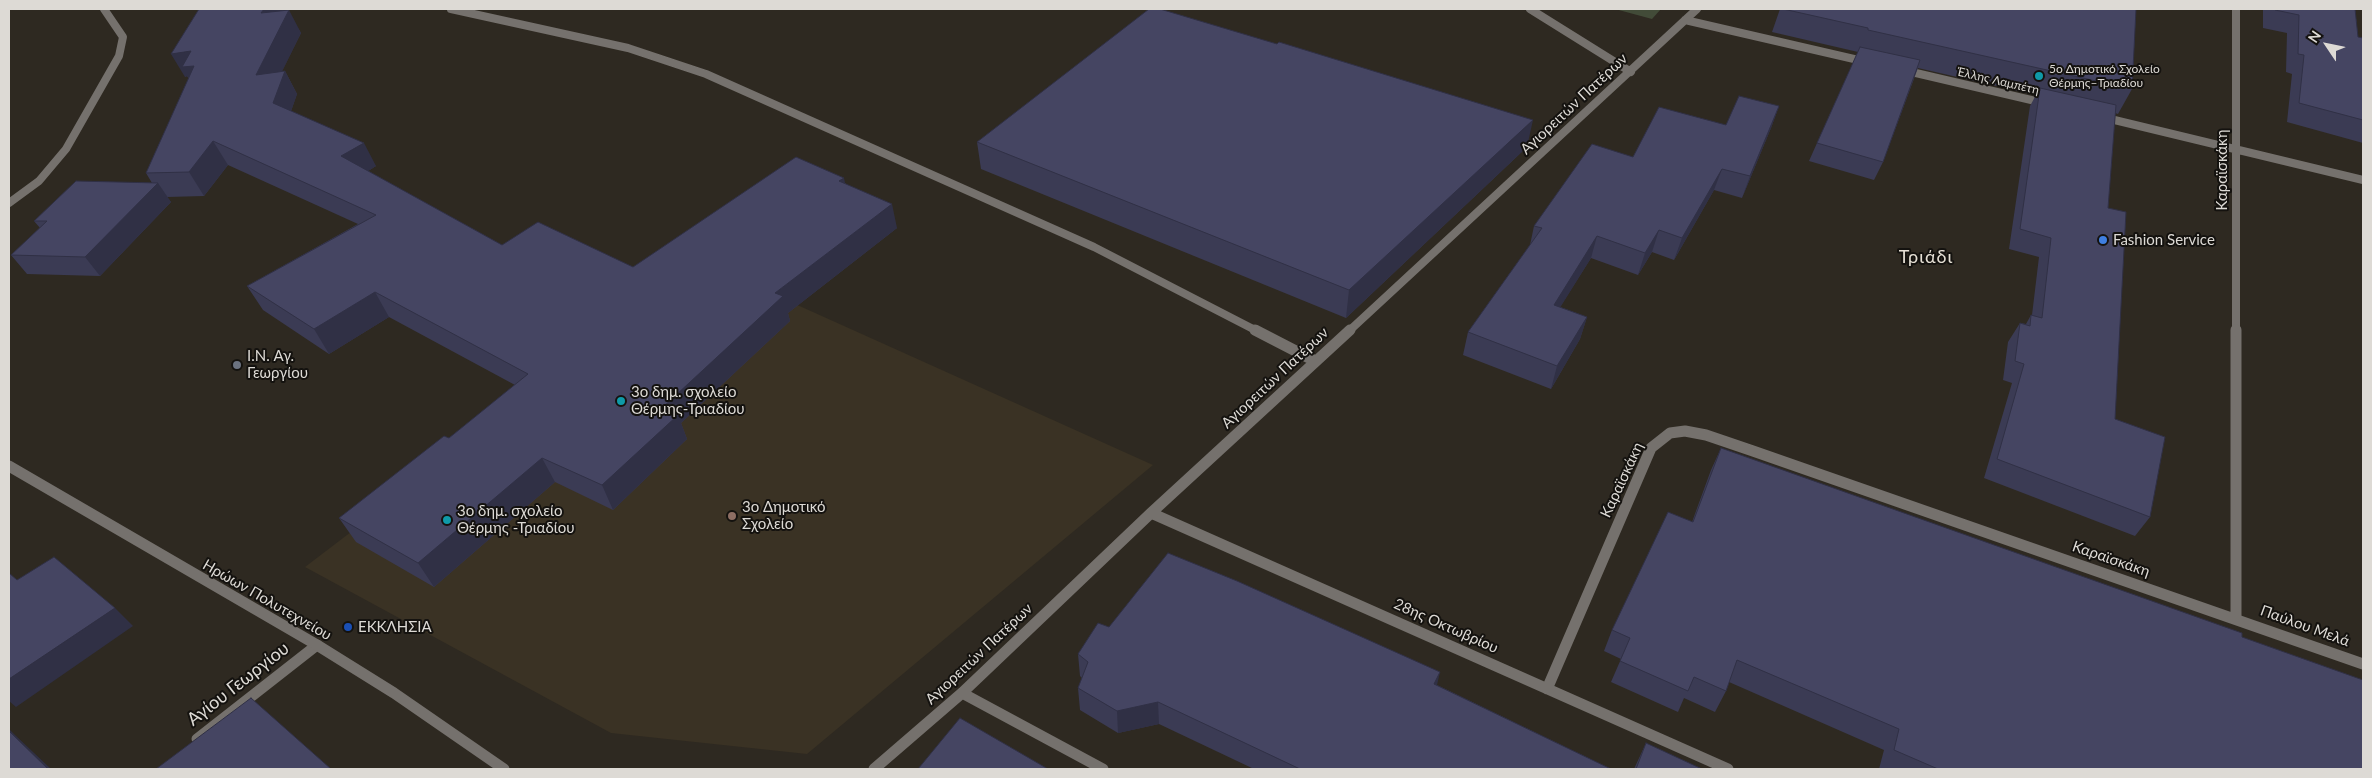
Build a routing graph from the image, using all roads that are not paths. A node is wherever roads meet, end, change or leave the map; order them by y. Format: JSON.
{"nodes":[{"id":1,"x":104,"y":9,"type":"edge"},
{"id":2,"x":451,"y":9,"type":"edge"},
{"id":3,"x":1530,"y":9,"type":"edge"},
{"id":4,"x":1697,"y":9,"type":"edge"},
{"id":5,"x":2236,"y":9,"type":"edge"},
{"id":6,"x":1685,"y":20,"type":"junction"},
{"id":7,"x":1879,"y":65,"type":"edge"},
{"id":8,"x":1898,"y":69,"type":"edge"},
{"id":9,"x":1631,"y":72,"type":"junction"},
{"id":10,"x":2053,"y":105,"type":"edge"},
{"id":11,"x":2092,"y":114,"type":"edge"},
{"id":12,"x":2237,"y":148,"type":"junction"},
{"id":13,"x":2363,"y":180,"type":"edge"},
{"id":14,"x":9,"y":203,"type":"edge"},
{"id":15,"x":1315,"y":361,"type":"junction"},
{"id":16,"x":9,"y":466,"type":"edge"},
{"id":17,"x":1150,"y":513,"type":"junction"},
{"id":18,"x":2236,"y":618,"type":"junction"},
{"id":19,"x":316,"y":645,"type":"junction"},
{"id":20,"x":2363,"y":664,"type":"edge"},
{"id":21,"x":1547,"y":689,"type":"junction"},
{"id":22,"x":962,"y":693,"type":"junction"},
{"id":23,"x":188,"y":746,"type":"edge"},
{"id":24,"x":504,"y":769,"type":"edge"},
{"id":25,"x":874,"y":769,"type":"edge"},
{"id":26,"x":1103,"y":769,"type":"edge"},
{"id":27,"x":1728,"y":769,"type":"edge"}],
"edges":[{"from":1,"to":14,"type":"street"},
{"from":2,"to":15,"type":"street"},
{"from":3,"to":9,"type":"street"},
{"from":4,"to":6,"type":"street","name":"Αγιορειτών Πατέρων"},
{"from":5,"to":12,"type":"street","name":"Καραϊσκάκη"},
{"from":6,"to":7,"type":"street"},
{"from":6,"to":9,"type":"street","name":"Αγιορειτών Πατέρων"},
{"from":8,"to":10,"type":"street","name":"Έλλης Λαμπέτη"},
{"from":9,"to":15,"type":"street","name":"Αγιορειτών Πατέρων"},
{"from":11,"to":12,"type":"street"},
{"from":12,"to":13,"type":"street"},
{"from":12,"to":18,"type":"street","name":"Καραϊσκάκη"},
{"from":15,"to":17,"type":"street","name":"Αγιορειτών Πατέρων"},
{"from":16,"to":19,"type":"street","name":"Ηρώων Πολυτεχνείου"},
{"from":17,"to":21,"type":"street","name":"28ης Οκτωβρίου"},
{"from":17,"to":22,"type":"street","name":"Αγιορειτών Πατέρων"},
{"from":18,"to":20,"type":"street","name":"Παύλου Μελά"},
{"from":18,"to":21,"type":"street","name":"Καραϊσκάκη"},
{"from":19,"to":23,"type":"street","name":"Αγίου Γεωργίου"},
{"from":19,"to":24,"type":"street","name":"Ηρώων Πολυτεχνείου"},
{"from":21,"to":27,"type":"street","name":"28ης Οκτωβρίου"},
{"from":22,"to":25,"type":"street","name":"Αγιορειτών Πατέρων"},
{"from":22,"to":26,"type":"street"}]}
